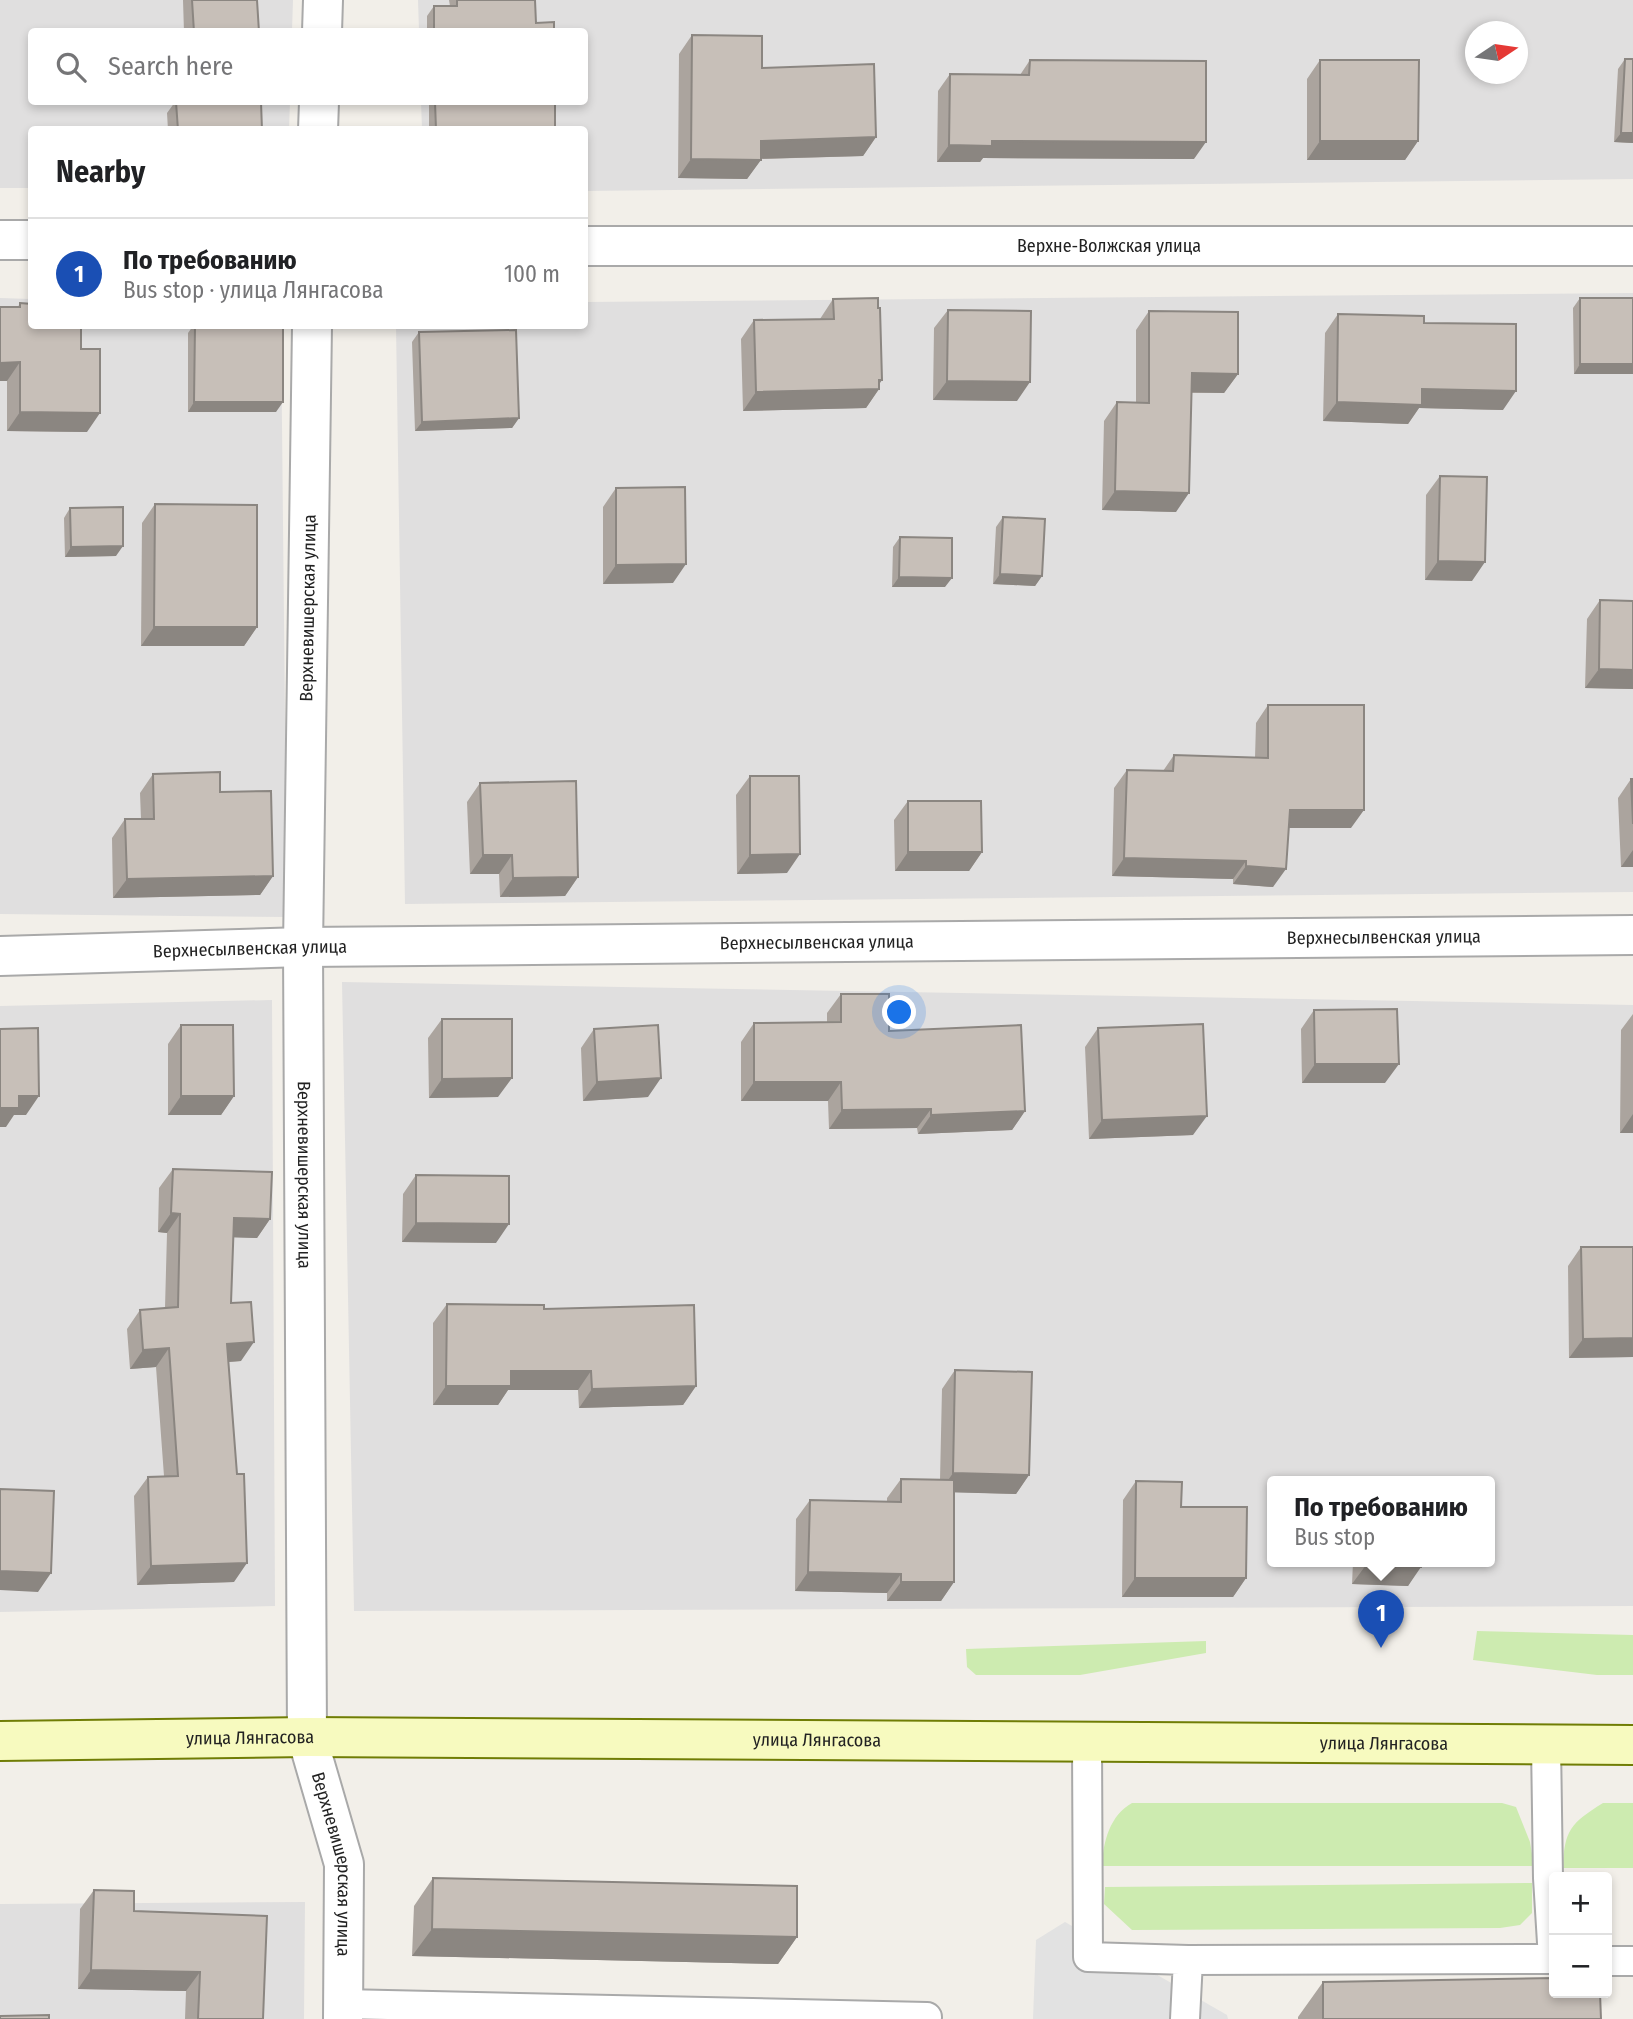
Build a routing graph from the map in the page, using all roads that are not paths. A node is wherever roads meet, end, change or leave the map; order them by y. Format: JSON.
{"nodes":[{"id":1,"x":323,"y":0,"type":"edge"},
{"id":2,"x":322,"y":28,"type":"edge"},
{"id":3,"x":319,"y":105,"type":"edge"},
{"id":4,"x":318,"y":126,"type":"edge"},
{"id":5,"x":0,"y":240,"type":"edge"},
{"id":6,"x":28,"y":240,"type":"edge"},
{"id":7,"x":588,"y":246,"type":"edge"},
{"id":8,"x":1633,"y":246,"type":"edge"},
{"id":9,"x":312,"y":329,"type":"edge"},
{"id":10,"x":1633,"y":935,"type":"edge"},
{"id":11,"x":303,"y":947,"type":"junction"},
{"id":12,"x":0,"y":956,"type":"edge"},
{"id":13,"x":307,"y":1738,"type":"junction"},
{"id":14,"x":0,"y":1741,"type":"edge"},
{"id":15,"x":1087,"y":1742,"type":"junction"},
{"id":16,"x":1546,"y":1744,"type":"junction"},
{"id":17,"x":1633,"y":1745,"type":"edge"},
{"id":18,"x":1552,"y":1935,"type":"edge"},
{"id":19,"x":1549,"y":1959,"type":"edge"},
{"id":20,"x":1188,"y":1960,"type":"junction"},
{"id":21,"x":1612,"y":1961,"type":"edge"},
{"id":22,"x":1633,"y":1961,"type":"edge"},
{"id":23,"x":343,"y":2011,"type":"edge"},
{"id":24,"x":927,"y":2017,"type":"dead end"},
{"id":25,"x":1185,"y":2019,"type":"edge"}],
"edges":[{"from":1,"to":2,"type":"street"},
{"from":3,"to":4,"type":"street"},
{"from":5,"to":6,"type":"street"},
{"from":7,"to":8,"type":"street","name":"Верхне-Волжская улица"},
{"from":9,"to":11,"type":"street","name":"Верхневишерская улица"},
{"from":10,"to":11,"type":"street","name":"Верхнесылвенская улица"},
{"from":11,"to":12,"type":"street","name":"Верхнесылвенская улица"},
{"from":11,"to":13,"type":"street","name":"Верхневишерская улица"},
{"from":13,"to":14,"type":"main road","name":"улица Лянгасова"},
{"from":13,"to":15,"type":"main road","name":"улица Лянгасова"},
{"from":13,"to":23,"type":"street","name":"Верхневишерская улица"},
{"from":15,"to":16,"type":"main road","name":"улица Лянгасова"},
{"from":15,"to":20,"type":"lane"},
{"from":16,"to":17,"type":"main road","name":"улица Лянгасова"},
{"from":16,"to":18,"type":"lane"},
{"from":19,"to":20,"type":"lane"},
{"from":20,"to":25,"type":"lane"},
{"from":21,"to":22,"type":"lane"},
{"from":23,"to":24,"type":"lane"}]}
